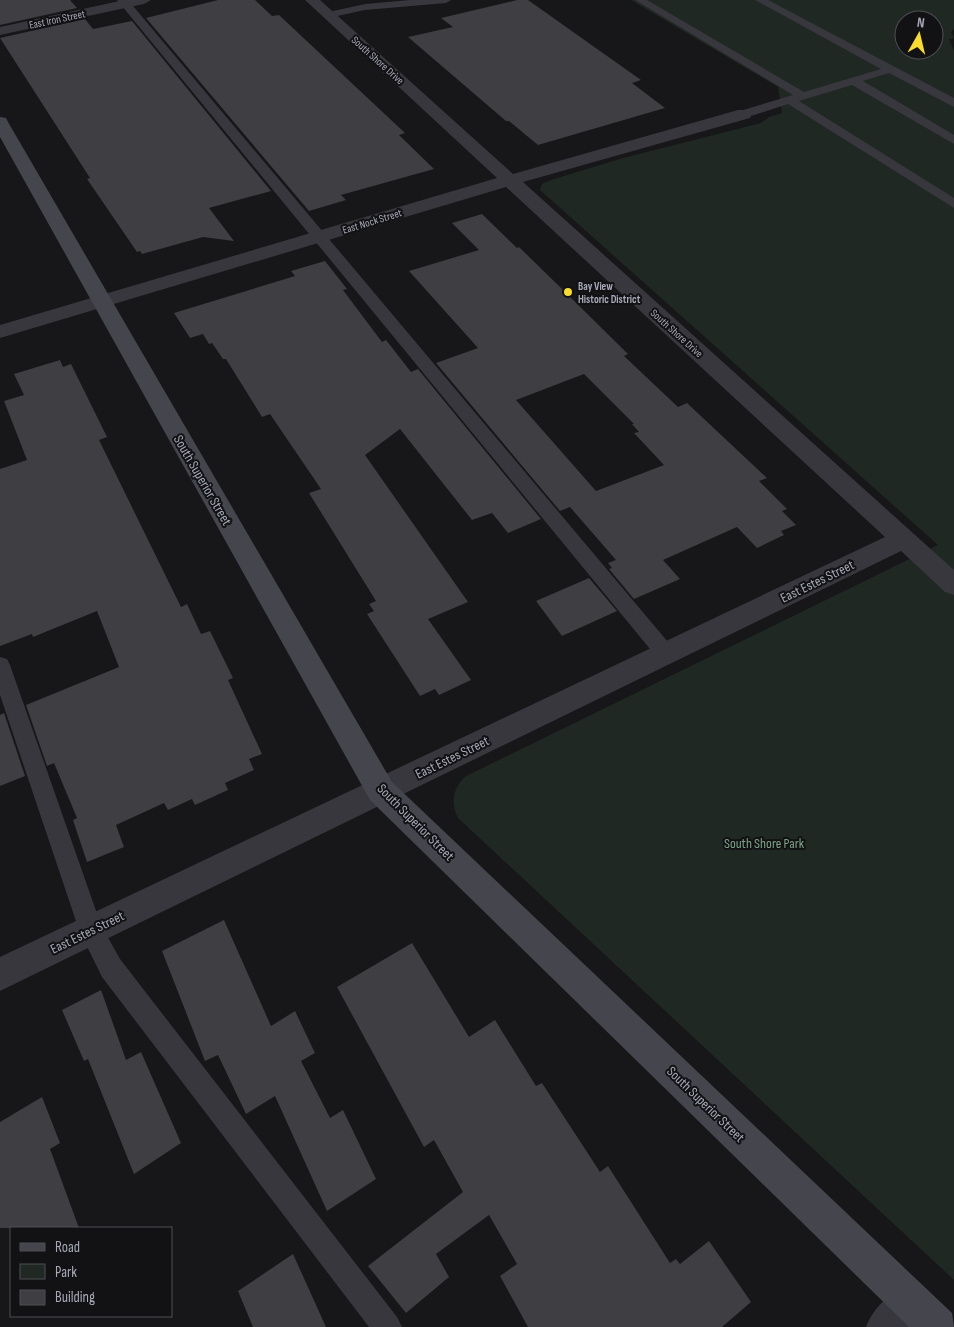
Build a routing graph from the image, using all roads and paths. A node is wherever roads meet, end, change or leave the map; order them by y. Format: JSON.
{"nodes":[{"id":1,"x":144,"y":0,"type":"edge"},
{"id":2,"x":312,"y":0,"type":"edge"},
{"id":3,"x":446,"y":0,"type":"edge"},
{"id":4,"x":640,"y":0,"type":"edge"},
{"id":5,"x":760,"y":0,"type":"edge"},
{"id":6,"x":123,"y":2,"type":"edge"},
{"id":7,"x":361,"y":3,"type":"edge"},
{"id":8,"x":328,"y":15,"type":"junction"},
{"id":9,"x":0,"y":31,"type":"edge"},
{"id":10,"x":888,"y":70,"type":"junction"},
{"id":11,"x":854,"y":81,"type":"junction"},
{"id":12,"x":803,"y":96,"type":"junction"},
{"id":13,"x":789,"y":100,"type":"junction"},
{"id":14,"x":954,"y":103,"type":"edge"},
{"id":15,"x":744,"y":114,"type":"joint"},
{"id":16,"x":0,"y":122,"type":"edge"},
{"id":17,"x":954,"y":140,"type":"edge"},
{"id":18,"x":510,"y":180,"type":"junction"},
{"id":19,"x":954,"y":204,"type":"edge"},
{"id":20,"x":319,"y":237,"type":"junction"},
{"id":21,"x":101,"y":302,"type":"junction"},
{"id":22,"x":0,"y":332,"type":"edge"},
{"id":23,"x":904,"y":540,"type":"junction"},
{"id":24,"x":954,"y":585,"type":"edge"},
{"id":25,"x":666,"y":654,"type":"junction"},
{"id":26,"x":0,"y":665,"type":"edge"},
{"id":27,"x":381,"y":791,"type":"junction"},
{"id":28,"x":92,"y":930,"type":"junction"},
{"id":29,"x":0,"y":974,"type":"edge"},
{"id":30,"x":912,"y":1319,"type":"edge"},
{"id":31,"x":387,"y":1327,"type":"edge"}],
"edges":[{"from":1,"to":6,"type":"street","name":"East Iron Street"},
{"from":2,"to":8,"type":"street","name":"South Shore Drive"},
{"from":3,"to":7,"type":"lane"},
{"from":4,"to":12,"type":"lane"},
{"from":5,"to":10,"type":"lane"},
{"from":6,"to":9,"type":"street","name":"East Iron Street"},
{"from":6,"to":20,"type":"lane"},
{"from":7,"to":8,"type":"lane"},
{"from":8,"to":18,"type":"street","name":"South Shore Drive"},
{"from":10,"to":11,"type":"lane"},
{"from":10,"to":14,"type":"lane"},
{"from":11,"to":12,"type":"lane"},
{"from":11,"to":17,"type":"lane"},
{"from":12,"to":13,"type":"lane"},
{"from":13,"to":15,"type":"lane"},
{"from":13,"to":19,"type":"lane"},
{"from":15,"to":18,"type":"street","name":"East Nock Street"},
{"from":16,"to":21,"type":"street","name":"South Superior Street"},
{"from":18,"to":20,"type":"street","name":"East Nock Street"},
{"from":18,"to":23,"type":"street","name":"South Shore Drive"},
{"from":20,"to":21,"type":"street","name":"East Nock Street"},
{"from":20,"to":25,"type":"lane"},
{"from":21,"to":22,"type":"street","name":"East Nock Street"},
{"from":21,"to":27,"type":"street","name":"South Superior Street"},
{"from":23,"to":24,"type":"street","name":"South Shore Drive"},
{"from":23,"to":25,"type":"street","name":"East Estes Street"},
{"from":25,"to":27,"type":"street","name":"East Estes Street"},
{"from":26,"to":28,"type":"lane"},
{"from":27,"to":28,"type":"street","name":"East Estes Street"},
{"from":27,"to":30,"type":"street","name":"South Superior Street"},
{"from":28,"to":29,"type":"street","name":"East Estes Street"},
{"from":28,"to":31,"type":"lane"}]}
